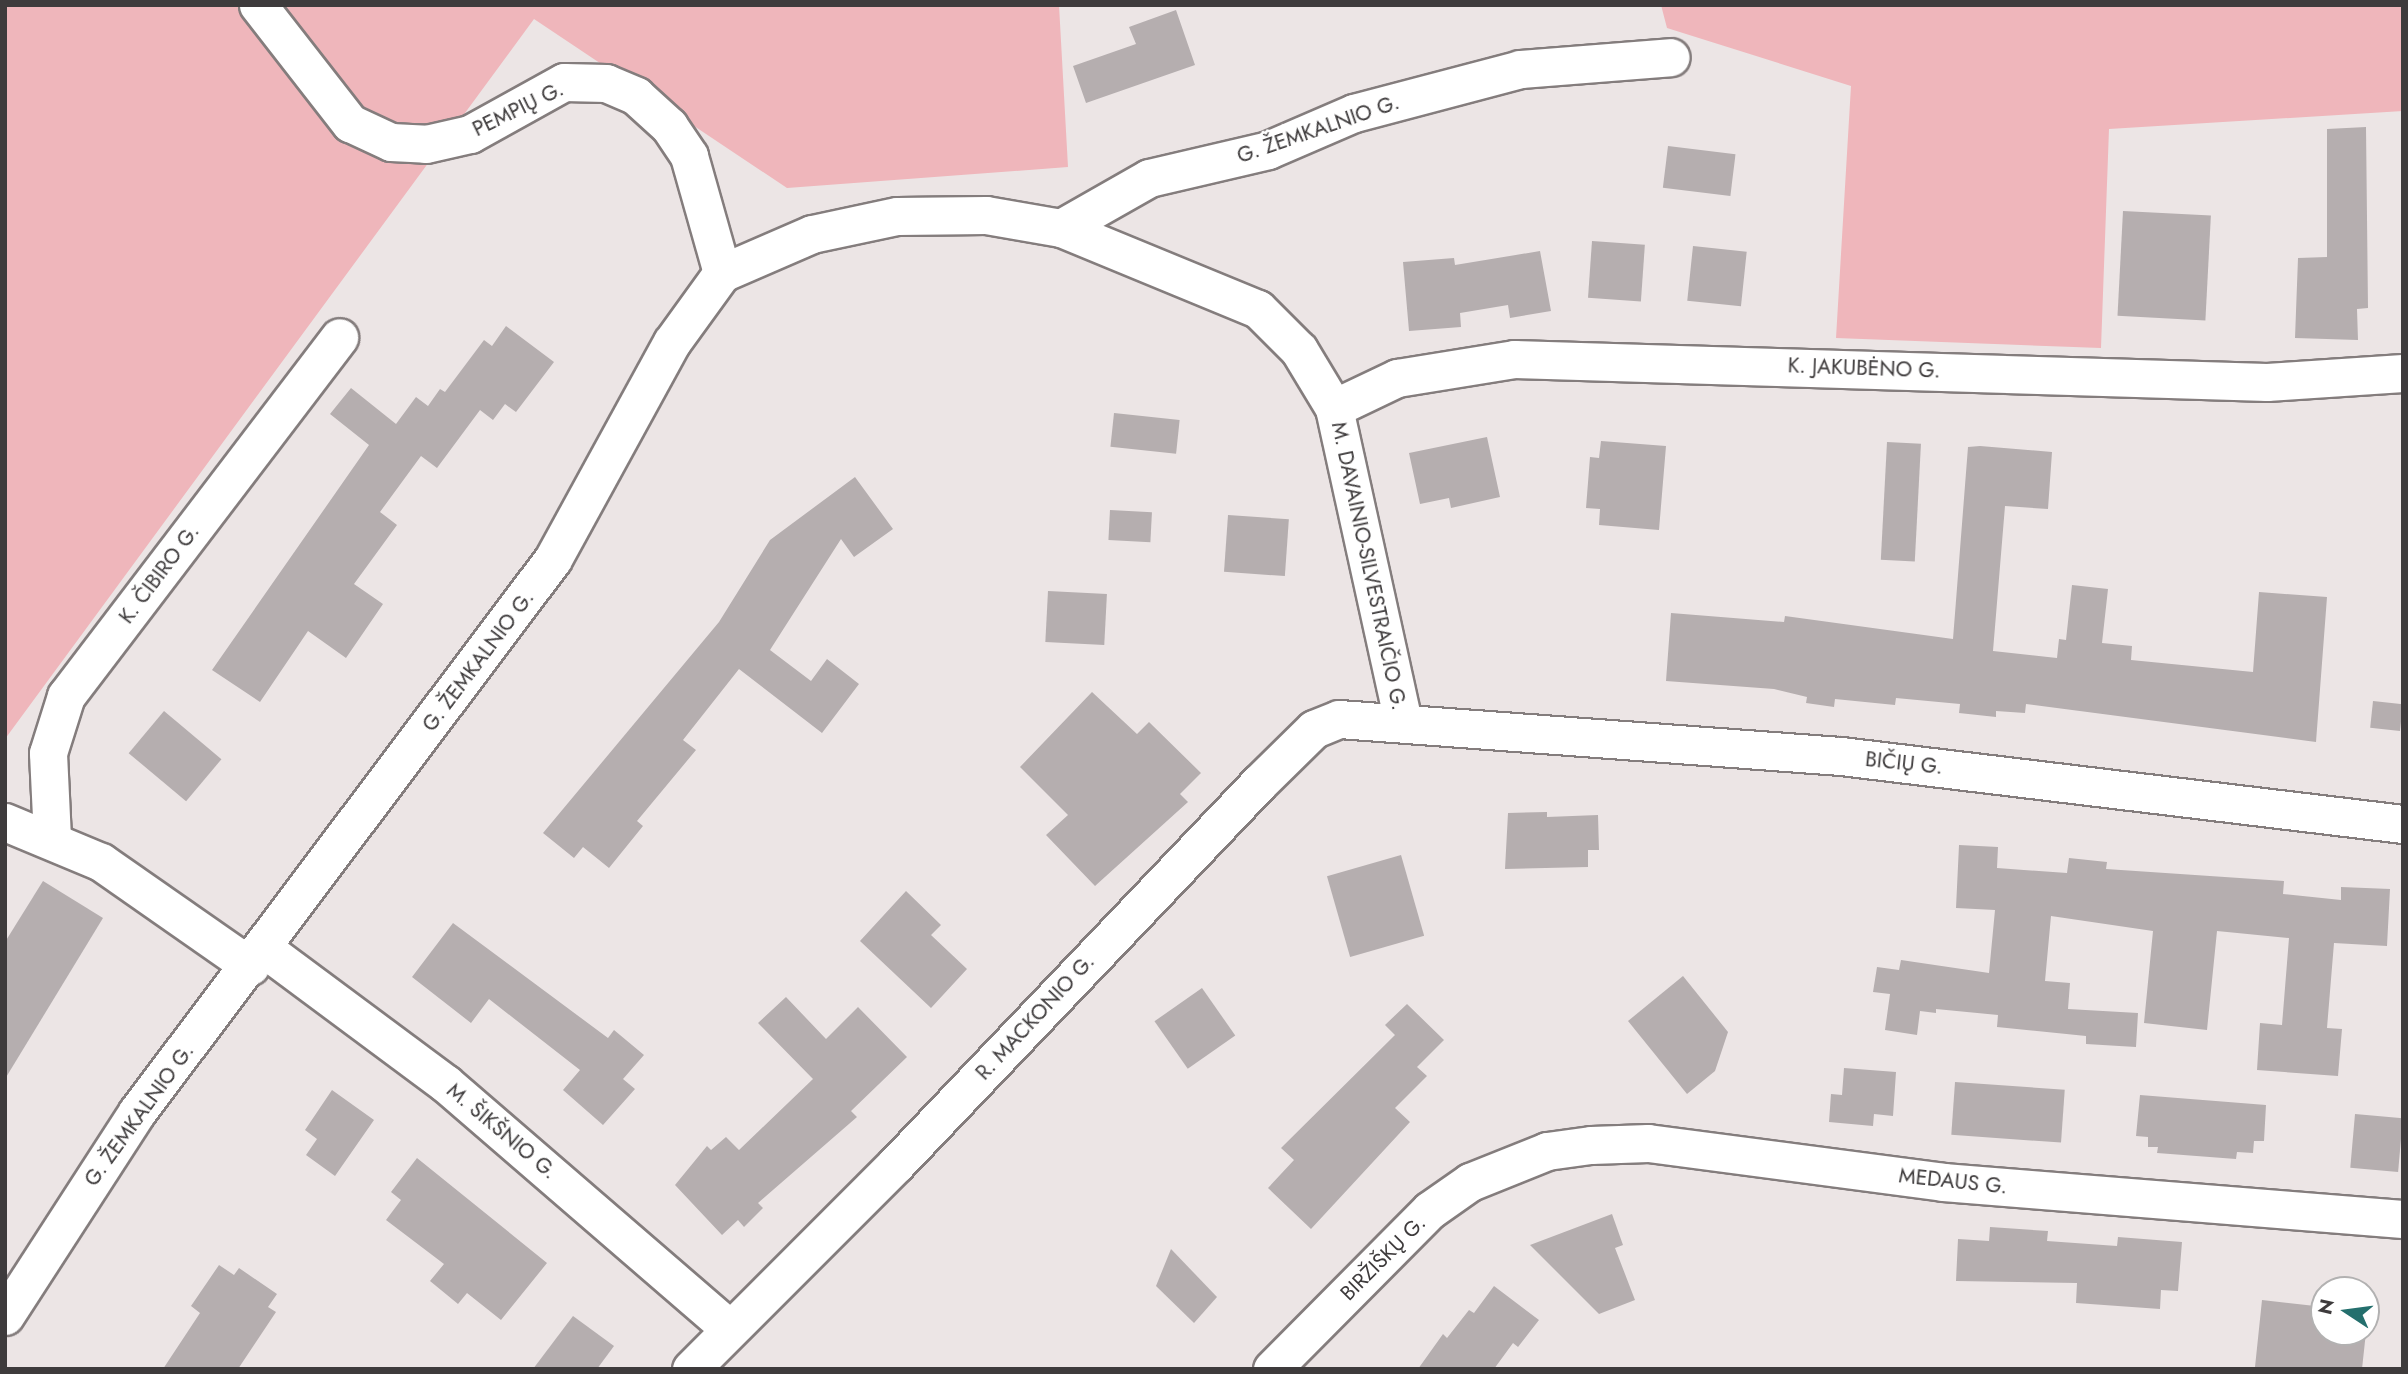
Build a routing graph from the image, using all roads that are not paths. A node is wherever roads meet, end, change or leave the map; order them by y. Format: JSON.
{"nodes":[{"id":1,"x":258,"y":5,"type":"edge"},
{"id":2,"x":1671,"y":57,"type":"dead end"},
{"id":3,"x":1061,"y":228,"type":"junction"},
{"id":4,"x":722,"y":273,"type":"junction"},
{"id":5,"x":339,"y":337,"type":"dead end"},
{"id":6,"x":2403,"y":373,"type":"edge"},
{"id":7,"x":1334,"y":408,"type":"junction"},
{"id":8,"x":1403,"y":723,"type":"junction"},
{"id":9,"x":5,"y":822,"type":"edge"},
{"id":10,"x":2403,"y":824,"type":"edge"},
{"id":11,"x":51,"y":838,"type":"junction"},
{"id":12,"x":256,"y":957,"type":"junction"},
{"id":13,"x":1507,"y":1166,"type":"joint"},
{"id":14,"x":2403,"y":1219,"type":"edge"},
{"id":15,"x":5,"y":1316,"type":"edge"},
{"id":16,"x":730,"y":1329,"type":"junction"},
{"id":17,"x":691,"y":1369,"type":"edge"},
{"id":18,"x":1272,"y":1369,"type":"edge"}],
"edges":[{"from":1,"to":4,"type":"street","name":"PEMPIŲ G."},
{"from":2,"to":3,"type":"street","name":"G. ŽEMKALNIO G."},
{"from":3,"to":4,"type":"street"},
{"from":3,"to":7,"type":"street"},
{"from":4,"to":12,"type":"street","name":"G. ŽEMKALNIO G."},
{"from":5,"to":11,"type":"street","name":"K. ČIBIRO G."},
{"from":6,"to":7,"type":"street","name":"K. JAKUBĖNO G."},
{"from":7,"to":8,"type":"street","name":"M. DAVAINIO-SILVESTRAIČIO G."},
{"from":8,"to":10,"type":"street","name":"BIČIŲ G."},
{"from":8,"to":16,"type":"street","name":"R. MACKONIO G."},
{"from":9,"to":11,"type":"street","name":"M. ŠIKŠNIO G."},
{"from":11,"to":12,"type":"street","name":"M. ŠIKŠNIO G."},
{"from":12,"to":15,"type":"street","name":"G. ŽEMKALNIO G."},
{"from":12,"to":16,"type":"street","name":"M. ŠIKŠNIO G."},
{"from":13,"to":14,"type":"street","name":"MEDAUS G."},
{"from":13,"to":18,"type":"street","name":"BIRŽIŠKŲ G."},
{"from":16,"to":17,"type":"street","name":"R. MACKONIO G."}]}
